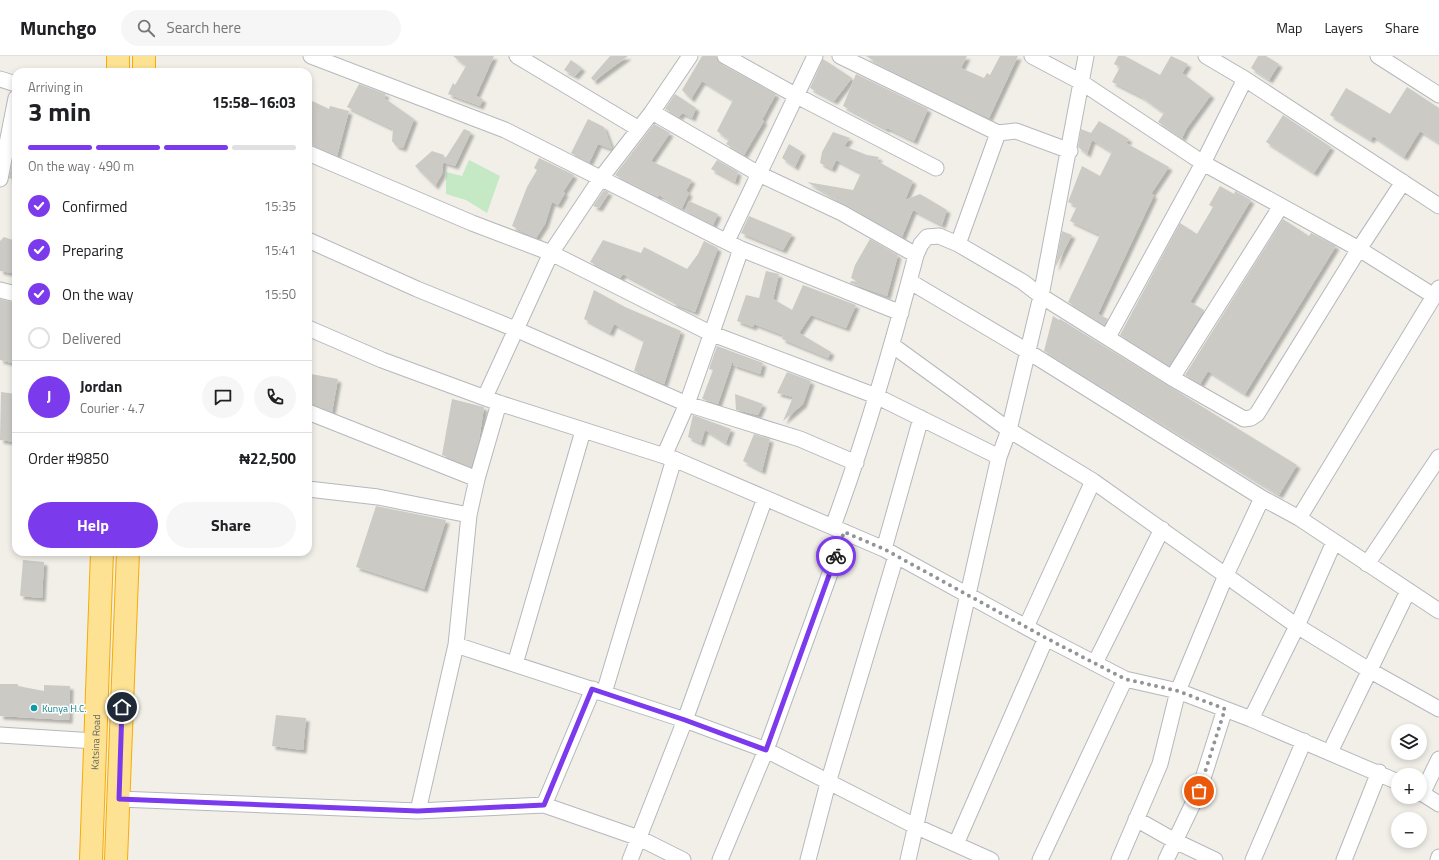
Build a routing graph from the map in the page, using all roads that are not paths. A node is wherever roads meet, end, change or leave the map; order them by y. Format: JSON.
{"nodes":[{"id":1,"x":118,"y":56,"type":"edge"},
{"id":2,"x":144,"y":56,"type":"edge"},
{"id":3,"x":311,"y":56,"type":"edge"},
{"id":4,"x":517,"y":56,"type":"edge"},
{"id":5,"x":690,"y":56,"type":"edge"},
{"id":6,"x":725,"y":56,"type":"edge"},
{"id":7,"x":815,"y":56,"type":"edge"},
{"id":8,"x":840,"y":56,"type":"edge"},
{"id":9,"x":1032,"y":56,"type":"edge"},
{"id":10,"x":1086,"y":56,"type":"edge"},
{"id":11,"x":1206,"y":56,"type":"edge"},
{"id":12,"x":1378,"y":56,"type":"edge"},
{"id":13,"x":118,"y":68,"type":"edge"},
{"id":14,"x":144,"y":68,"type":"edge"},
{"id":15,"x":0,"y":79,"type":"edge"},
{"id":16,"x":1245,"y":79,"type":"junction"},
{"id":17,"x":1081,"y":82,"type":"junction"},
{"id":18,"x":12,"y":83,"type":"edge"},
{"id":19,"x":795,"y":95,"type":"junction"},
{"id":20,"x":1439,"y":96,"type":"edge"},
{"id":21,"x":652,"y":112,"type":"junction"},
{"id":22,"x":12,"y":118,"type":"edge"},
{"id":23,"x":639,"y":129,"type":"junction"},
{"id":24,"x":998,"y":132,"type":"junction"},
{"id":25,"x":1070,"y":152,"type":"junction"},
{"id":26,"x":312,"y":155,"type":"edge"},
{"id":27,"x":1204,"y":163,"type":"junction"},
{"id":28,"x":936,"y":168,"type":"dead end"},
{"id":29,"x":759,"y":174,"type":"junction"},
{"id":30,"x":600,"y":178,"type":"junction"},
{"id":31,"x":0,"y":179,"type":"edge"},
{"id":32,"x":1403,"y":182,"type":"junction"},
{"id":33,"x":1281,"y":206,"type":"junction"},
{"id":34,"x":1439,"y":206,"type":"edge"},
{"id":35,"x":728,"y":241,"type":"junction"},
{"id":36,"x":312,"y":242,"type":"edge"},
{"id":37,"x":958,"y":244,"type":"junction"},
{"id":38,"x":741,"y":249,"type":"junction"},
{"id":39,"x":1359,"y":249,"type":"junction"},
{"id":40,"x":551,"y":253,"type":"junction"},
{"id":41,"x":916,"y":255,"type":"junction"},
{"id":42,"x":909,"y":281,"type":"junction"},
{"id":43,"x":0,"y":290,"type":"edge"},
{"id":44,"x":1436,"y":292,"type":"edge"},
{"id":45,"x":12,"y":293,"type":"edge"},
{"id":46,"x":1041,"y":296,"type":"junction"},
{"id":47,"x":901,"y":313,"type":"junction"},
{"id":48,"x":515,"y":329,"type":"junction"},
{"id":49,"x":312,"y":330,"type":"edge"},
{"id":50,"x":710,"y":333,"type":"junction"},
{"id":51,"x":1108,"y":337,"type":"junction"},
{"id":52,"x":892,"y":345,"type":"junction"},
{"id":53,"x":1027,"y":351,"type":"junction"},
{"id":54,"x":1172,"y":378,"type":"junction"},
{"id":55,"x":876,"y":396,"type":"junction"},
{"id":56,"x":492,"y":400,"type":"junction"},
{"id":57,"x":687,"y":404,"type":"junction"},
{"id":58,"x":312,"y":414,"type":"edge"},
{"id":59,"x":921,"y":418,"type":"junction"},
{"id":60,"x":1009,"y":430,"type":"junction"},
{"id":61,"x":583,"y":431,"type":"junction"},
{"id":62,"x":1439,"y":456,"type":"edge"},
{"id":63,"x":999,"y":457,"type":"junction"},
{"id":64,"x":669,"y":458,"type":"junction"},
{"id":65,"x":856,"y":463,"type":"junction"},
{"id":66,"x":477,"y":479,"type":"junction"},
{"id":67,"x":1093,"y":481,"type":"junction"},
{"id":68,"x":312,"y":490,"type":"edge"},
{"id":69,"x":765,"y":498,"type":"junction"},
{"id":70,"x":1262,"y":498,"type":"junction"},
{"id":71,"x":469,"y":515,"type":"junction"},
{"id":72,"x":1299,"y":518,"type":"junction"},
{"id":73,"x":839,"y":529,"type":"junction"},
{"id":74,"x":1162,"y":529,"type":"junction"},
{"id":75,"x":1334,"y":542,"type":"junction"},
{"id":76,"x":890,"y":552,"type":"junction"},
{"id":77,"x":102,"y":556,"type":"edge"},
{"id":78,"x":128,"y":556,"type":"edge"},
{"id":79,"x":1366,"y":564,"type":"junction"},
{"id":80,"x":1226,"y":575,"type":"junction"},
{"id":81,"x":1408,"y":591,"type":"junction"},
{"id":82,"x":969,"y":595,"type":"junction"},
{"id":83,"x":1439,"y":611,"type":"edge"},
{"id":84,"x":1297,"y":626,"type":"junction"},
{"id":85,"x":1026,"y":627,"type":"junction"},
{"id":86,"x":1046,"y":638,"type":"junction"},
{"id":87,"x":456,"y":645,"type":"junction"},
{"id":88,"x":1095,"y":663,"type":"junction"},
{"id":89,"x":515,"y":664,"type":"junction"},
{"id":90,"x":1369,"y":670,"type":"junction"},
{"id":91,"x":1125,"y":679,"type":"junction"},
{"id":92,"x":598,"y":691,"type":"junction"},
{"id":93,"x":1178,"y":691,"type":"junction"},
{"id":94,"x":1225,"y":709,"type":"junction"},
{"id":95,"x":1439,"y":709,"type":"edge"},
{"id":96,"x":1251,"y":719,"type":"junction"},
{"id":97,"x":685,"y":720,"type":"junction"},
{"id":98,"x":0,"y":735,"type":"edge"},
{"id":99,"x":96,"y":741,"type":"junction"},
{"id":100,"x":1304,"y":741,"type":"junction"},
{"id":101,"x":766,"y":750,"type":"junction"},
{"id":102,"x":1330,"y":752,"type":"junction"},
{"id":103,"x":1439,"y":759,"type":"edge"},
{"id":104,"x":1379,"y":772,"type":"junction"},
{"id":105,"x":1391,"y":778,"type":"edge"},
{"id":106,"x":1427,"y":782,"type":"edge"},
{"id":107,"x":828,"y":783,"type":"junction"},
{"id":108,"x":1427,"y":797,"type":"edge"},
{"id":109,"x":119,"y":799,"type":"junction"},
{"id":110,"x":1439,"y":804,"type":"edge"},
{"id":111,"x":544,"y":805,"type":"junction"},
{"id":112,"x":418,"y":811,"type":"junction"},
{"id":113,"x":1136,"y":819,"type":"junction"},
{"id":114,"x":915,"y":826,"type":"junction"},
{"id":115,"x":639,"y":838,"type":"junction"},
{"id":116,"x":1175,"y":841,"type":"junction"},
{"id":117,"x":956,"y":844,"type":"junction"},
{"id":118,"x":1439,"y":857,"type":"edge"},
{"id":119,"x":91,"y":860,"type":"edge"},
{"id":120,"x":116,"y":860,"type":"edge"},
{"id":121,"x":630,"y":860,"type":"edge"},
{"id":122,"x":683,"y":860,"type":"edge"},
{"id":123,"x":720,"y":860,"type":"edge"},
{"id":124,"x":808,"y":860,"type":"edge"},
{"id":125,"x":908,"y":860,"type":"edge"},
{"id":126,"x":991,"y":860,"type":"edge"},
{"id":127,"x":1040,"y":860,"type":"edge"},
{"id":128,"x":1118,"y":860,"type":"edge"},
{"id":129,"x":1166,"y":860,"type":"edge"},
{"id":130,"x":1215,"y":860,"type":"edge"},
{"id":131,"x":1253,"y":860,"type":"edge"},
{"id":132,"x":1344,"y":860,"type":"edge"},
{"id":133,"x":1438,"y":860,"type":"edge"}],
"edges":[{"from":1,"to":13,"type":"highway"},
{"from":2,"to":14,"type":"highway"},
{"from":3,"to":30,"type":"street"},
{"from":4,"to":23,"type":"street"},
{"from":5,"to":21,"type":"street"},
{"from":6,"to":19,"type":"street"},
{"from":7,"to":19,"type":"street"},
{"from":8,"to":24,"type":"street"},
{"from":9,"to":17,"type":"street"},
{"from":10,"to":17,"type":"street"},
{"from":11,"to":16,"type":"street"},
{"from":12,"to":20,"type":"street"},
{"from":15,"to":18,"type":"street"},
{"from":16,"to":27,"type":"street"},
{"from":16,"to":32,"type":"street"},
{"from":17,"to":25,"type":"street"},
{"from":17,"to":27,"type":"street"},
{"from":19,"to":28,"type":"street"},
{"from":19,"to":29,"type":"street"},
{"from":21,"to":23,"type":"street"},
{"from":21,"to":29,"type":"street"},
{"from":22,"to":31,"type":"street"},
{"from":23,"to":30,"type":"street"},
{"from":24,"to":25,"type":"street"},
{"from":24,"to":37,"type":"street"},
{"from":25,"to":46,"type":"street"},
{"from":26,"to":40,"type":"street"},
{"from":27,"to":33,"type":"street"},
{"from":27,"to":51,"type":"street"},
{"from":29,"to":35,"type":"street"},
{"from":29,"to":41,"type":"street"},
{"from":30,"to":35,"type":"street"},
{"from":30,"to":40,"type":"street"},
{"from":32,"to":34,"type":"street"},
{"from":32,"to":39,"type":"street"},
{"from":33,"to":39,"type":"street"},
{"from":33,"to":54,"type":"street"},
{"from":35,"to":38,"type":"street"},
{"from":36,"to":48,"type":"street"},
{"from":37,"to":41,"type":"street"},
{"from":37,"to":46,"type":"street"},
{"from":38,"to":47,"type":"street"},
{"from":38,"to":50,"type":"street"},
{"from":39,"to":44,"type":"street"},
{"from":39,"to":54,"type":"street"},
{"from":40,"to":48,"type":"street"},
{"from":40,"to":50,"type":"street"},
{"from":41,"to":42,"type":"street"},
{"from":42,"to":47,"type":"street"},
{"from":42,"to":53,"type":"street"},
{"from":43,"to":45,"type":"street"},
{"from":44,"to":72,"type":"street"},
{"from":46,"to":51,"type":"street"},
{"from":46,"to":53,"type":"street"},
{"from":47,"to":52,"type":"street"},
{"from":48,"to":56,"type":"street"},
{"from":48,"to":57,"type":"street"},
{"from":49,"to":56,"type":"street"},
{"from":50,"to":55,"type":"street"},
{"from":50,"to":57,"type":"street"},
{"from":51,"to":54,"type":"street"},
{"from":52,"to":55,"type":"street"},
{"from":52,"to":60,"type":"street"},
{"from":53,"to":60,"type":"street"},
{"from":53,"to":70,"type":"street"},
{"from":55,"to":59,"type":"street"},
{"from":55,"to":65,"type":"street"},
{"from":56,"to":61,"type":"street"},
{"from":56,"to":66,"type":"street"},
{"from":57,"to":64,"type":"street"},
{"from":57,"to":65,"type":"street"},
{"from":58,"to":66,"type":"street"},
{"from":59,"to":63,"type":"street"},
{"from":59,"to":76,"type":"street"},
{"from":60,"to":63,"type":"street"},
{"from":60,"to":67,"type":"street"},
{"from":61,"to":64,"type":"street"},
{"from":61,"to":89,"type":"street"},
{"from":62,"to":79,"type":"street"},
{"from":63,"to":82,"type":"street"},
{"from":64,"to":69,"type":"street"},
{"from":64,"to":92,"type":"street"},
{"from":65,"to":73,"type":"street"},
{"from":66,"to":71,"type":"street"},
{"from":67,"to":74,"type":"street"},
{"from":67,"to":85,"type":"street"},
{"from":68,"to":71,"type":"street"},
{"from":69,"to":73,"type":"street"},
{"from":69,"to":97,"type":"street"},
{"from":70,"to":72,"type":"street"},
{"from":70,"to":80,"type":"street"},
{"from":71,"to":87,"type":"street"},
{"from":72,"to":75,"type":"street"},
{"from":73,"to":76,"type":"street"},
{"from":73,"to":101,"type":"street"},
{"from":74,"to":80,"type":"street"},
{"from":74,"to":88,"type":"street"},
{"from":75,"to":79,"type":"street"},
{"from":75,"to":84,"type":"street"},
{"from":76,"to":82,"type":"street"},
{"from":76,"to":107,"type":"street"},
{"from":77,"to":99,"type":"highway","name":"Katsina Road"},
{"from":78,"to":109,"type":"highway"},
{"from":79,"to":81,"type":"street"},
{"from":80,"to":84,"type":"street"},
{"from":80,"to":93,"type":"street"},
{"from":81,"to":83,"type":"street"},
{"from":81,"to":90,"type":"street"},
{"from":82,"to":85,"type":"street"},
{"from":82,"to":114,"type":"street"},
{"from":84,"to":90,"type":"street"},
{"from":84,"to":96,"type":"street"},
{"from":85,"to":86,"type":"street"},
{"from":86,"to":88,"type":"street"},
{"from":86,"to":117,"type":"street"},
{"from":87,"to":89,"type":"street"},
{"from":87,"to":112,"type":"street"},
{"from":88,"to":91,"type":"street"},
{"from":89,"to":92,"type":"street"},
{"from":90,"to":95,"type":"street"},
{"from":90,"to":102,"type":"street"},
{"from":91,"to":93,"type":"street"},
{"from":91,"to":127,"type":"street"},
{"from":92,"to":97,"type":"street"},
{"from":92,"to":111,"type":"street"},
{"from":93,"to":94,"type":"street"},
{"from":93,"to":113,"type":"street"},
{"from":94,"to":96,"type":"street"},
{"from":94,"to":116,"type":"street"},
{"from":96,"to":100,"type":"street"},
{"from":97,"to":101,"type":"street"},
{"from":97,"to":115,"type":"street"},
{"from":98,"to":99,"type":"street"},
{"from":99,"to":119,"type":"highway","name":"Katsina Road"},
{"from":100,"to":102,"type":"street"},
{"from":100,"to":131,"type":"street"},
{"from":101,"to":107,"type":"street"},
{"from":101,"to":123,"type":"street"},
{"from":102,"to":104,"type":"street"},
{"from":103,"to":106,"type":"street"},
{"from":104,"to":105,"type":"street"},
{"from":104,"to":132,"type":"street"},
{"from":107,"to":114,"type":"street"},
{"from":107,"to":124,"type":"street"},
{"from":108,"to":110,"type":"street"},
{"from":109,"to":112,"type":"street"},
{"from":109,"to":120,"type":"highway"},
{"from":111,"to":112,"type":"street"},
{"from":111,"to":115,"type":"street"},
{"from":113,"to":116,"type":"street"},
{"from":113,"to":128,"type":"street"},
{"from":114,"to":117,"type":"street"},
{"from":114,"to":125,"type":"street"},
{"from":115,"to":121,"type":"street"},
{"from":115,"to":122,"type":"street"},
{"from":116,"to":129,"type":"street"},
{"from":116,"to":130,"type":"street"},
{"from":117,"to":126,"type":"street"},
{"from":118,"to":133,"type":"street"}]}
